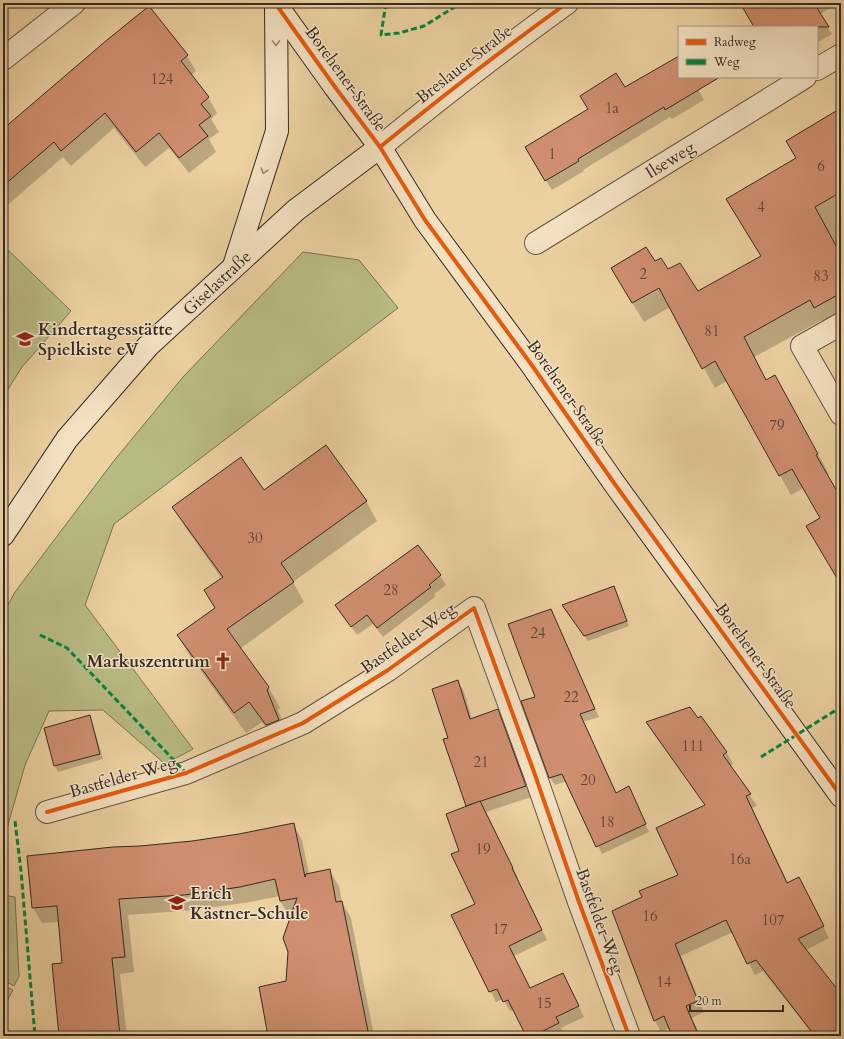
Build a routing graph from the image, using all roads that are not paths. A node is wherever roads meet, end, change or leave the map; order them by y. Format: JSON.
{"nodes":[{"id":1,"x":74,"y":3,"type":"edge"},
{"id":2,"x":567,"y":3,"type":"edge"},
{"id":3,"x":275,"y":4,"type":"edge"},
{"id":4,"x":6,"y":51,"type":"edge"},
{"id":5,"x":841,"y":55,"type":"edge"},
{"id":6,"x":818,"y":69,"type":"edge"},
{"id":7,"x":803,"y":78,"type":"edge"},
{"id":8,"x":380,"y":147,"type":"junction"},
{"id":9,"x":536,"y":243,"type":"dead end"},
{"id":10,"x":233,"y":268,"type":"junction"},
{"id":11,"x":841,"y":324,"type":"edge"},
{"id":12,"x":841,"y":414,"type":"edge"},
{"id":13,"x":3,"y":535,"type":"edge"},
{"id":14,"x":841,"y":796,"type":"edge"},
{"id":15,"x":48,"y":812,"type":"dead end"},
{"id":16,"x":629,"y":1036,"type":"edge"}],
"edges":[{"from":1,"to":4,"type":"main road"},
{"from":2,"to":8,"type":"main road","name":"Breslauer Straße"},
{"from":3,"to":8,"type":"main road","name":"Borchener Straße"},
{"from":3,"to":10,"type":"main road","one_way":true},
{"from":5,"to":6,"type":"main road"},
{"from":7,"to":9,"type":"main road","name":"Ilseweg"},
{"from":8,"to":10,"type":"main road","name":"Giselastraße"},
{"from":8,"to":14,"type":"main road","name":"Borchener Straße"},
{"from":10,"to":13,"type":"main road","name":"Giselastraße"},
{"from":11,"to":12,"type":"main road"},
{"from":15,"to":16,"type":"main road","name":"Bastfelder Weg"}]}
